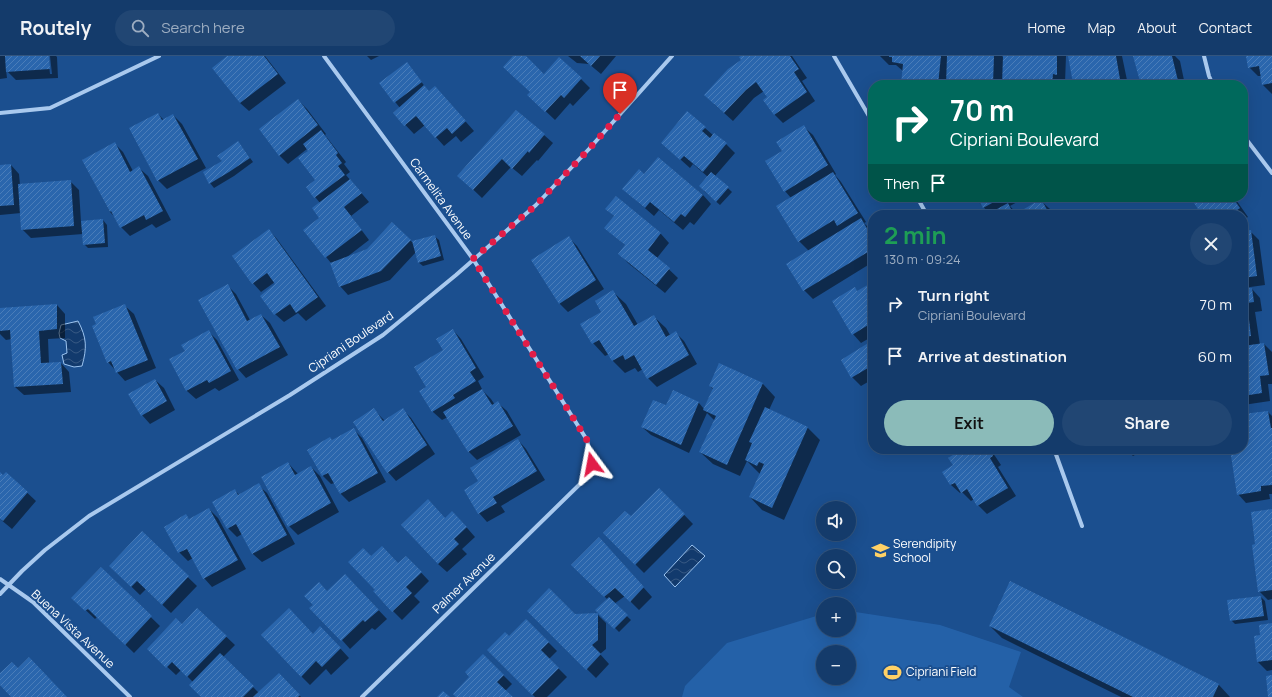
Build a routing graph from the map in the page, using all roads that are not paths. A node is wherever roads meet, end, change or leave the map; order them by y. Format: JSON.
{"nodes":[{"id":1,"x":159,"y":56,"type":"edge"},
{"id":2,"x":324,"y":56,"type":"edge"},
{"id":3,"x":672,"y":56,"type":"edge"},
{"id":4,"x":834,"y":56,"type":"edge"},
{"id":5,"x":1204,"y":56,"type":"edge"},
{"id":6,"x":1211,"y":80,"type":"edge"},
{"id":7,"x":0,"y":113,"type":"edge"},
{"id":8,"x":868,"y":114,"type":"edge"},
{"id":9,"x":1248,"y":142,"type":"edge"},
{"id":10,"x":1272,"y":173,"type":"edge"},
{"id":11,"x":473,"y":259,"type":"junction"},
{"id":12,"x":1056,"y":454,"type":"edge"},
{"id":13,"x":580,"y":484,"type":"joint"},
{"id":14,"x":1082,"y":526,"type":"dead end"},
{"id":15,"x":0,"y":579,"type":"edge"},
{"id":16,"x":8,"y":585,"type":"junction"},
{"id":17,"x":0,"y":594,"type":"edge"},
{"id":18,"x":130,"y":697,"type":"edge"},
{"id":19,"x":362,"y":697,"type":"edge"}],
"edges":[{"from":1,"to":7,"type":"street"},
{"from":2,"to":11,"type":"street","name":"Carmelita Avenue"},
{"from":3,"to":11,"type":"street","name":"Cipriani Boulevard"},
{"from":4,"to":8,"type":"street"},
{"from":5,"to":6,"type":"street"},
{"from":9,"to":10,"type":"street"},
{"from":11,"to":13,"type":"street","name":"Carmelita Avenue"},
{"from":11,"to":16,"type":"street","name":"Cipriani Boulevard"},
{"from":12,"to":14,"type":"street"},
{"from":13,"to":19,"type":"street","name":"Palmer Avenue"},
{"from":15,"to":16,"type":"street","name":"Buena Vista Avenue"},
{"from":16,"to":17,"type":"street","name":"Cipriani Boulevard"},
{"from":16,"to":18,"type":"street","name":"Buena Vista Avenue"}]}
